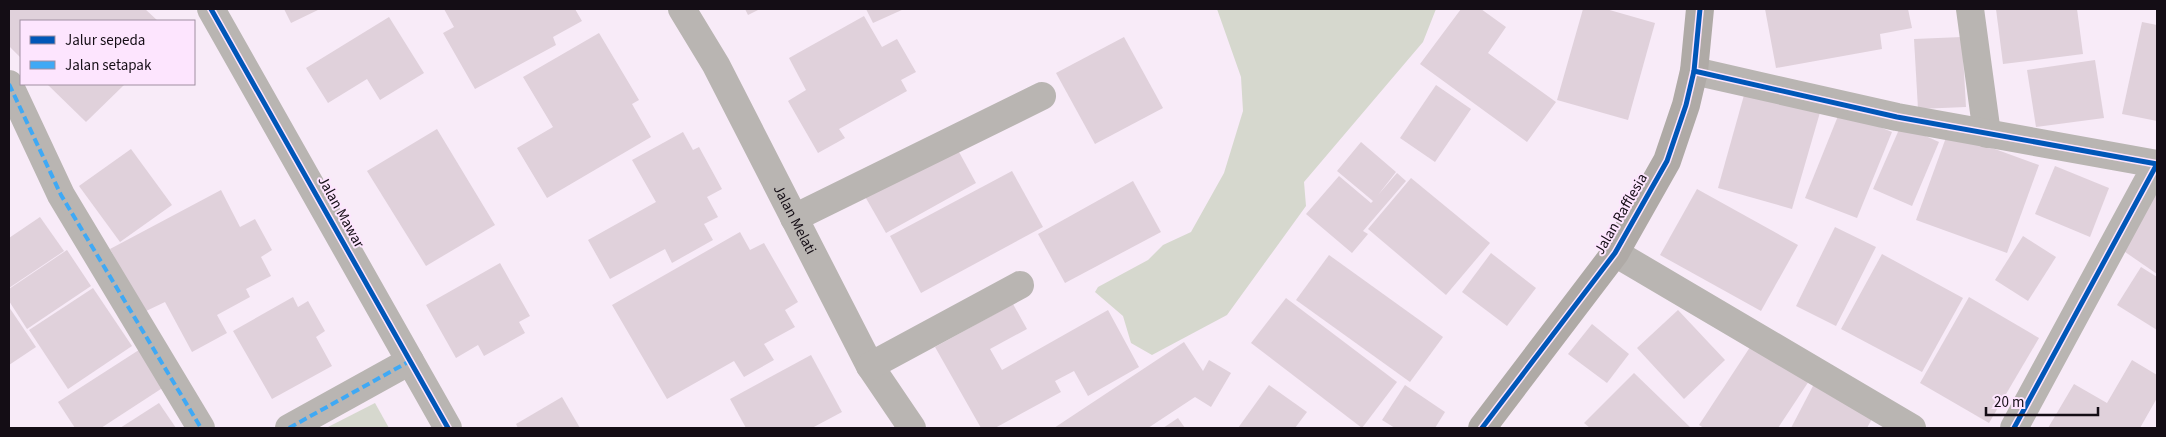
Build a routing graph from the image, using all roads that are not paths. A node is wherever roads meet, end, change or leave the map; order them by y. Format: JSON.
{"nodes":[{"id":1,"x":211,"y":9,"type":"edge"},
{"id":2,"x":682,"y":9,"type":"edge"},
{"id":3,"x":1700,"y":9,"type":"edge"},
{"id":4,"x":1970,"y":9,"type":"edge"},
{"id":5,"x":1694,"y":71,"type":"junction"},
{"id":6,"x":9,"y":84,"type":"edge"},
{"id":7,"x":1042,"y":96,"type":"dead end"},
{"id":8,"x":1987,"y":134,"type":"junction"},
{"id":9,"x":794,"y":218,"type":"junction"},
{"id":10,"x":1615,"y":252,"type":"junction"},
{"id":11,"x":1020,"y":286,"type":"dead end"},
{"id":12,"x":410,"y":361,"type":"junction"},
{"id":13,"x":870,"y":366,"type":"junction"},
{"id":14,"x":201,"y":428,"type":"edge"},
{"id":15,"x":289,"y":428,"type":"edge"},
{"id":16,"x":448,"y":428,"type":"edge"},
{"id":17,"x":912,"y":428,"type":"edge"},
{"id":18,"x":1482,"y":428,"type":"edge"},
{"id":19,"x":1912,"y":428,"type":"edge"},
{"id":20,"x":2014,"y":428,"type":"edge"}],
"edges":[{"from":1,"to":12,"type":"street","name":"Jalan Mawar"},
{"from":2,"to":9,"type":"street","name":"Jalan Melati"},
{"from":3,"to":5,"type":"street","name":"Jalan Rafflesia"},
{"from":4,"to":8,"type":"street"},
{"from":5,"to":8,"type":"street"},
{"from":5,"to":10,"type":"street","name":"Jalan Rafflesia"},
{"from":6,"to":14,"type":"street"},
{"from":7,"to":9,"type":"street"},
{"from":8,"to":20,"type":"street"},
{"from":9,"to":13,"type":"street","name":"Jalan Melati"},
{"from":10,"to":18,"type":"street","name":"Jalan Rafflesia"},
{"from":10,"to":19,"type":"street"},
{"from":11,"to":13,"type":"street"},
{"from":12,"to":15,"type":"street"},
{"from":12,"to":16,"type":"street","name":"Jalan Mawar"},
{"from":13,"to":17,"type":"street","name":"Jalan Melati"}]}
